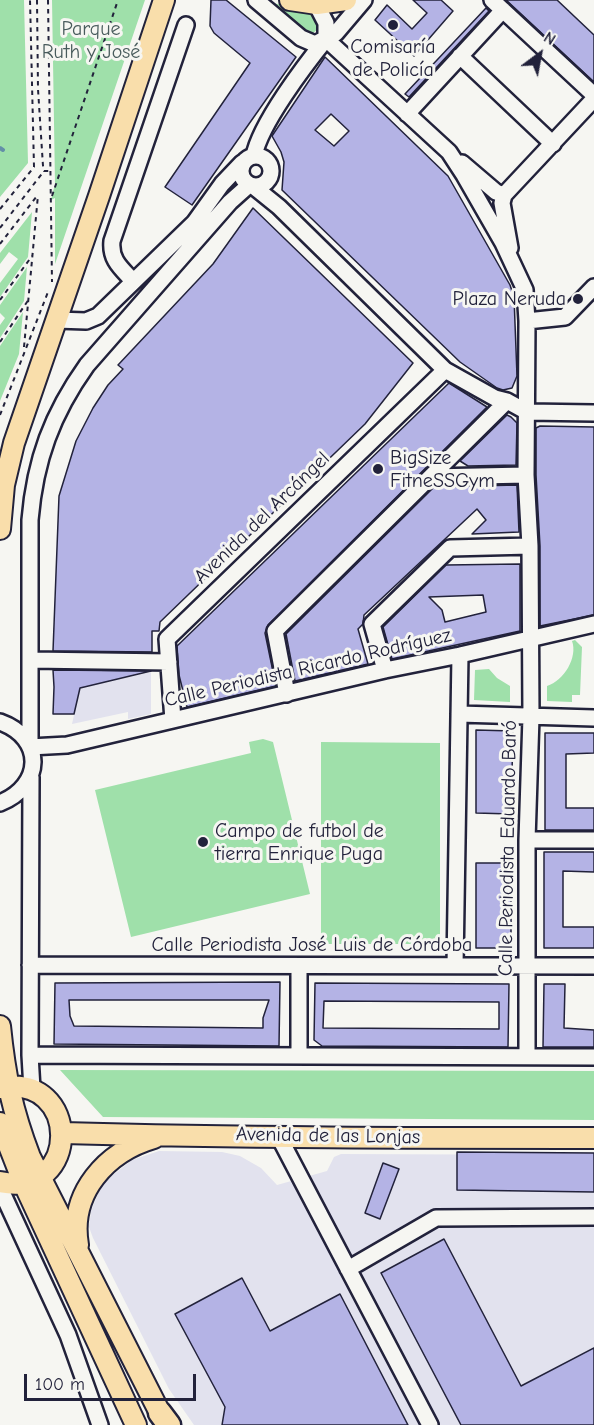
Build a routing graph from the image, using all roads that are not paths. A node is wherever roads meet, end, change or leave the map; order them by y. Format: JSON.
{"nodes":[{"id":1,"x":256,"y":0,"type":"edge"},
{"id":2,"x":290,"y":0,"type":"edge"},
{"id":3,"x":346,"y":0,"type":"edge"},
{"id":4,"x":364,"y":0,"type":"edge"},
{"id":5,"x":315,"y":2,"type":"edge"},
{"id":6,"x":163,"y":3,"type":"edge"},
{"id":7,"x":498,"y":5,"type":"edge"},
{"id":8,"x":186,"y":25,"type":"dead end"},
{"id":9,"x":326,"y":39,"type":"junction"},
{"id":10,"x":460,"y":56,"type":"junction"},
{"id":11,"x":594,"y":97,"type":"edge"},
{"id":12,"x":407,"y":114,"type":"junction"},
{"id":13,"x":553,"y":144,"type":"junction"},
{"id":14,"x":449,"y":152,"type":"junction"},
{"id":15,"x":248,"y":159,"type":"junction"},
{"id":16,"x":269,"y":179,"type":"junction"},
{"id":17,"x":251,"y":186,"type":"junction"},
{"id":18,"x":504,"y":195,"type":"junction"},
{"id":19,"x":279,"y":207,"type":"junction"},
{"id":20,"x":514,"y":266,"type":"junction"},
{"id":21,"x":133,"y":281,"type":"junction"},
{"id":22,"x":594,"y":287,"type":"edge"},
{"id":23,"x":527,"y":321,"type":"junction"},
{"id":24,"x":54,"y":324,"type":"junction"},
{"id":25,"x":445,"y":370,"type":"junction"},
{"id":26,"x":507,"y":402,"type":"junction"},
{"id":27,"x":527,"y":412,"type":"junction"},
{"id":28,"x":594,"y":413,"type":"edge"},
{"id":29,"x":0,"y":448,"type":"edge"},
{"id":30,"x":526,"y":475,"type":"junction"},
{"id":31,"x":431,"y":477,"type":"junction"},
{"id":32,"x":0,"y":530,"type":"edge"},
{"id":33,"x":530,"y":546,"type":"junction"},
{"id":34,"x":594,"y":624,"type":"edge"},
{"id":35,"x":529,"y":639,"type":"junction"},
{"id":36,"x":460,"y":655,"type":"junction"},
{"id":37,"x":31,"y":660,"type":"junction"},
{"id":38,"x":169,"y":662,"type":"junction"},
{"id":39,"x":385,"y":670,"type":"junction"},
{"id":40,"x":286,"y":694,"type":"junction"},
{"id":41,"x":459,"y":714,"type":"junction"},
{"id":42,"x":531,"y":717,"type":"junction"},
{"id":43,"x":594,"y":718,"type":"edge"},
{"id":44,"x":173,"y":720,"type":"junction"},
{"id":45,"x":0,"y":722,"type":"edge"},
{"id":46,"x":30,"y":747,"type":"junction"},
{"id":47,"x":31,"y":777,"type":"junction"},
{"id":48,"x":0,"y":803,"type":"edge"},
{"id":49,"x":526,"y":840,"type":"junction"},
{"id":50,"x":594,"y":840,"type":"edge"},
{"id":51,"x":30,"y":965,"type":"junction"},
{"id":52,"x":527,"y":965,"type":"junction"},
{"id":53,"x":455,"y":966,"type":"junction"},
{"id":54,"x":594,"y":966,"type":"edge"},
{"id":55,"x":298,"y":967,"type":"junction"},
{"id":56,"x":0,"y":1026,"type":"edge"},
{"id":57,"x":30,"y":1055,"type":"junction"},
{"id":58,"x":299,"y":1055,"type":"junction"},
{"id":59,"x":527,"y":1056,"type":"junction"},
{"id":60,"x":594,"y":1057,"type":"edge"},
{"id":61,"x":4,"y":1087,"type":"edge"},
{"id":62,"x":32,"y":1089,"type":"junction"},
{"id":63,"x":0,"y":1123,"type":"edge"},
{"id":64,"x":63,"y":1132,"type":"junction"},
{"id":65,"x":168,"y":1135,"type":"junction"},
{"id":66,"x":278,"y":1135,"type":"junction"},
{"id":67,"x":594,"y":1138,"type":"edge"},
{"id":68,"x":32,"y":1180,"type":"junction"},
{"id":69,"x":0,"y":1182,"type":"edge"},
{"id":70,"x":0,"y":1188,"type":"edge"},
{"id":71,"x":594,"y":1217,"type":"edge"},
{"id":72,"x":80,"y":1256,"type":"junction"},
{"id":73,"x":348,"y":1269,"type":"junction"},
{"id":74,"x":164,"y":1421,"type":"edge"},
{"id":75,"x":100,"y":1425,"type":"edge"},
{"id":76,"x":136,"y":1425,"type":"edge"},
{"id":77,"x":430,"y":1425,"type":"edge"}],
"edges":[{"from":1,"to":9,"type":"street"},
{"from":2,"to":5,"type":"main road"},
{"from":3,"to":5,"type":"main road"},
{"from":4,"to":9,"type":"street"},
{"from":5,"to":9,"type":"street"},
{"from":6,"to":24,"type":"main road"},
{"from":7,"to":10,"type":"street"},
{"from":7,"to":11,"type":"street"},
{"from":8,"to":21,"type":"street"},
{"from":9,"to":12,"type":"street"},
{"from":9,"to":15,"type":"street"},
{"from":10,"to":12,"type":"street"},
{"from":10,"to":13,"type":"street"},
{"from":11,"to":13,"type":"street"},
{"from":12,"to":14,"type":"street"},
{"from":13,"to":18,"type":"street"},
{"from":14,"to":18,"type":"street"},
{"from":14,"to":20,"type":"street"},
{"from":15,"to":16,"type":"street"},
{"from":15,"to":17,"type":"street"},
{"from":15,"to":21,"type":"street"},
{"from":16,"to":17,"type":"street"},
{"from":16,"to":19,"type":"street"},
{"from":17,"to":19,"type":"street"},
{"from":17,"to":37,"type":"street"},
{"from":18,"to":20,"type":"street"},
{"from":19,"to":25,"type":"street"},
{"from":20,"to":23,"type":"street","name":"Calle Periodista Eduardo Baró"},
{"from":21,"to":24,"type":"street"},
{"from":22,"to":23,"type":"street"},
{"from":23,"to":27,"type":"street","name":"Calle Periodista Eduardo Baró"},
{"from":24,"to":29,"type":"main road"},
{"from":24,"to":32,"type":"main road"},
{"from":25,"to":26,"type":"street"},
{"from":25,"to":38,"type":"street","name":"Avenida del Arcángel"},
{"from":26,"to":27,"type":"street"},
{"from":26,"to":31,"type":"street"},
{"from":27,"to":28,"type":"street"},
{"from":27,"to":30,"type":"street","name":"Calle Periodista Eduardo Baró"},
{"from":30,"to":31,"type":"street"},
{"from":30,"to":33,"type":"street","name":"Calle Periodista Eduardo Baró"},
{"from":31,"to":40,"type":"street"},
{"from":33,"to":35,"type":"street","name":"Calle Periodista Eduardo Baró"},
{"from":33,"to":39,"type":"street"},
{"from":34,"to":35,"type":"street","name":"Calle Periodista Ricardo Rodríguez"},
{"from":35,"to":36,"type":"street","name":"Calle Periodista Ricardo Rodríguez"},
{"from":35,"to":42,"type":"street","name":"Calle Periodista Eduardo Baró"},
{"from":36,"to":39,"type":"street","name":"Calle Periodista Ricardo Rodríguez"},
{"from":36,"to":41,"type":"street"},
{"from":37,"to":38,"type":"street"},
{"from":37,"to":46,"type":"street"},
{"from":38,"to":44,"type":"street","name":"Avenida del Arcángel"},
{"from":39,"to":40,"type":"street","name":"Calle Periodista Ricardo Rodríguez"},
{"from":40,"to":44,"type":"street","name":"Calle Periodista Ricardo Rodríguez"},
{"from":41,"to":42,"type":"street"},
{"from":41,"to":53,"type":"street"},
{"from":42,"to":43,"type":"street"},
{"from":42,"to":49,"type":"street","name":"Calle Periodista Eduardo Baró"},
{"from":44,"to":46,"type":"street","name":"Calle Periodista Ricardo Rodríguez"},
{"from":45,"to":46,"type":"street"},
{"from":46,"to":47,"type":"street"},
{"from":47,"to":48,"type":"street"},
{"from":47,"to":51,"type":"street"},
{"from":49,"to":50,"type":"street"},
{"from":49,"to":52,"type":"street","name":"Calle Periodista Eduardo Baró"},
{"from":51,"to":55,"type":"street","name":"Calle Periodista José Luis de Córdoba"},
{"from":51,"to":57,"type":"street"},
{"from":52,"to":53,"type":"street","name":"Calle Periodista José Luis de Córdoba"},
{"from":52,"to":54,"type":"street","name":"Calle Periodista José Luis de Córdoba"},
{"from":52,"to":59,"type":"street","name":"Calle Periodista Eduardo Baró"},
{"from":53,"to":55,"type":"street","name":"Calle Periodista José Luis de Córdoba"},
{"from":55,"to":58,"type":"street"},
{"from":56,"to":61,"type":"main road"},
{"from":57,"to":58,"type":"street"},
{"from":57,"to":62,"type":"street"},
{"from":58,"to":59,"type":"street"},
{"from":59,"to":60,"type":"street"},
{"from":61,"to":62,"type":"main road"},
{"from":61,"to":68,"type":"main road"},
{"from":62,"to":64,"type":"main road"},
{"from":63,"to":68,"type":"main road"},
{"from":64,"to":65,"type":"main road","name":"Avenida de las Lonjas"},
{"from":64,"to":68,"type":"main road"},
{"from":65,"to":66,"type":"main road","name":"Avenida de las Lonjas"},
{"from":65,"to":72,"type":"main road"},
{"from":66,"to":67,"type":"main road","name":"Avenida de las Lonjas"},
{"from":66,"to":73,"type":"street"},
{"from":68,"to":69,"type":"main road"},
{"from":68,"to":72,"type":"main road"},
{"from":68,"to":76,"type":"main road"},
{"from":70,"to":75,"type":"street"},
{"from":71,"to":73,"type":"street"},
{"from":72,"to":74,"type":"main road"},
{"from":73,"to":77,"type":"street"}]}
